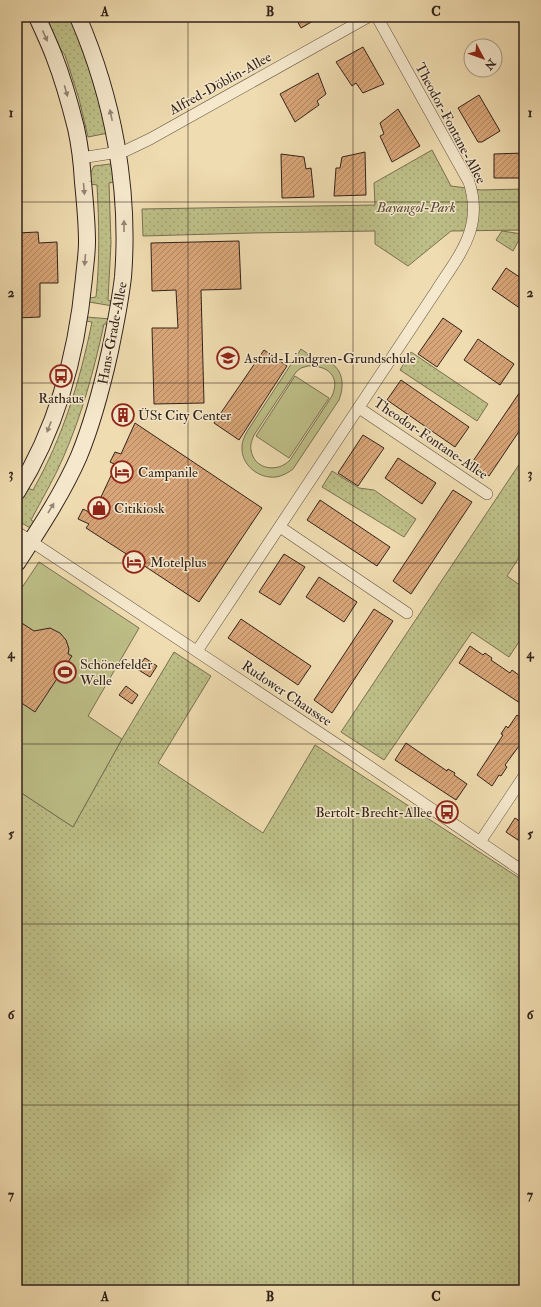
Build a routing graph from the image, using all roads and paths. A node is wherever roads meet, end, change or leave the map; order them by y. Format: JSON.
{"nodes":[{"id":1,"x":37,"y":17,"type":"edge"},
{"id":2,"x":78,"y":17,"type":"edge"},
{"id":3,"x":368,"y":17,"type":"edge"},
{"id":4,"x":377,"y":17,"type":"edge"},
{"id":5,"x":118,"y":153,"type":"junction"},
{"id":6,"x":81,"y":158,"type":"junction"},
{"id":7,"x":359,"y":408,"type":"junction"},
{"id":8,"x":17,"y":492,"type":"edge"},
{"id":9,"x":487,"y":494,"type":"dead end"},
{"id":10,"x":280,"y":527,"type":"junction"},
{"id":11,"x":17,"y":532,"type":"edge"},
{"id":12,"x":31,"y":542,"type":"junction"},
{"id":13,"x":17,"y":563,"type":"edge"},
{"id":14,"x":407,"y":613,"type":"dead end"},
{"id":15,"x":196,"y":652,"type":"junction"},
{"id":16,"x":524,"y":776,"type":"edge"},
{"id":17,"x":480,"y":842,"type":"junction"},
{"id":18,"x":524,"y":872,"type":"edge"}],
"edges":[{"from":1,"to":6,"type":"street","one_way":true},
{"from":5,"to":2,"type":"street","name":"Hans-Grade-Allee","one_way":true},
{"from":3,"to":5,"type":"street","name":"Alfred-Döblin-Allee"},
{"from":4,"to":7,"type":"street","name":"Theodor-Fontane-Allee"},
{"from":5,"to":6,"type":"street","name":"Alfred-Döblin-Allee"},
{"from":12,"to":5,"type":"street","name":"Hans-Grade-Allee","one_way":true},
{"from":6,"to":8,"type":"street","one_way":true},
{"from":7,"to":9,"type":"street","name":"Theodor-Fontane-Allee"},
{"from":7,"to":10,"type":"street","name":"Theodor-Fontane-Allee"},
{"from":10,"to":14,"type":"street"},
{"from":10,"to":15,"type":"street","name":"Theodor-Fontane-Allee"},
{"from":11,"to":12,"type":"street","name":"Rudower Chaussee"},
{"from":12,"to":13,"type":"street","name":"Hans-Grade-Allee"},
{"from":12,"to":15,"type":"street","name":"Rudower Chaussee"},
{"from":15,"to":17,"type":"street","name":"Rudower Chaussee"},
{"from":16,"to":17,"type":"street"},
{"from":17,"to":18,"type":"street","name":"Rudower Chaussee"}]}
